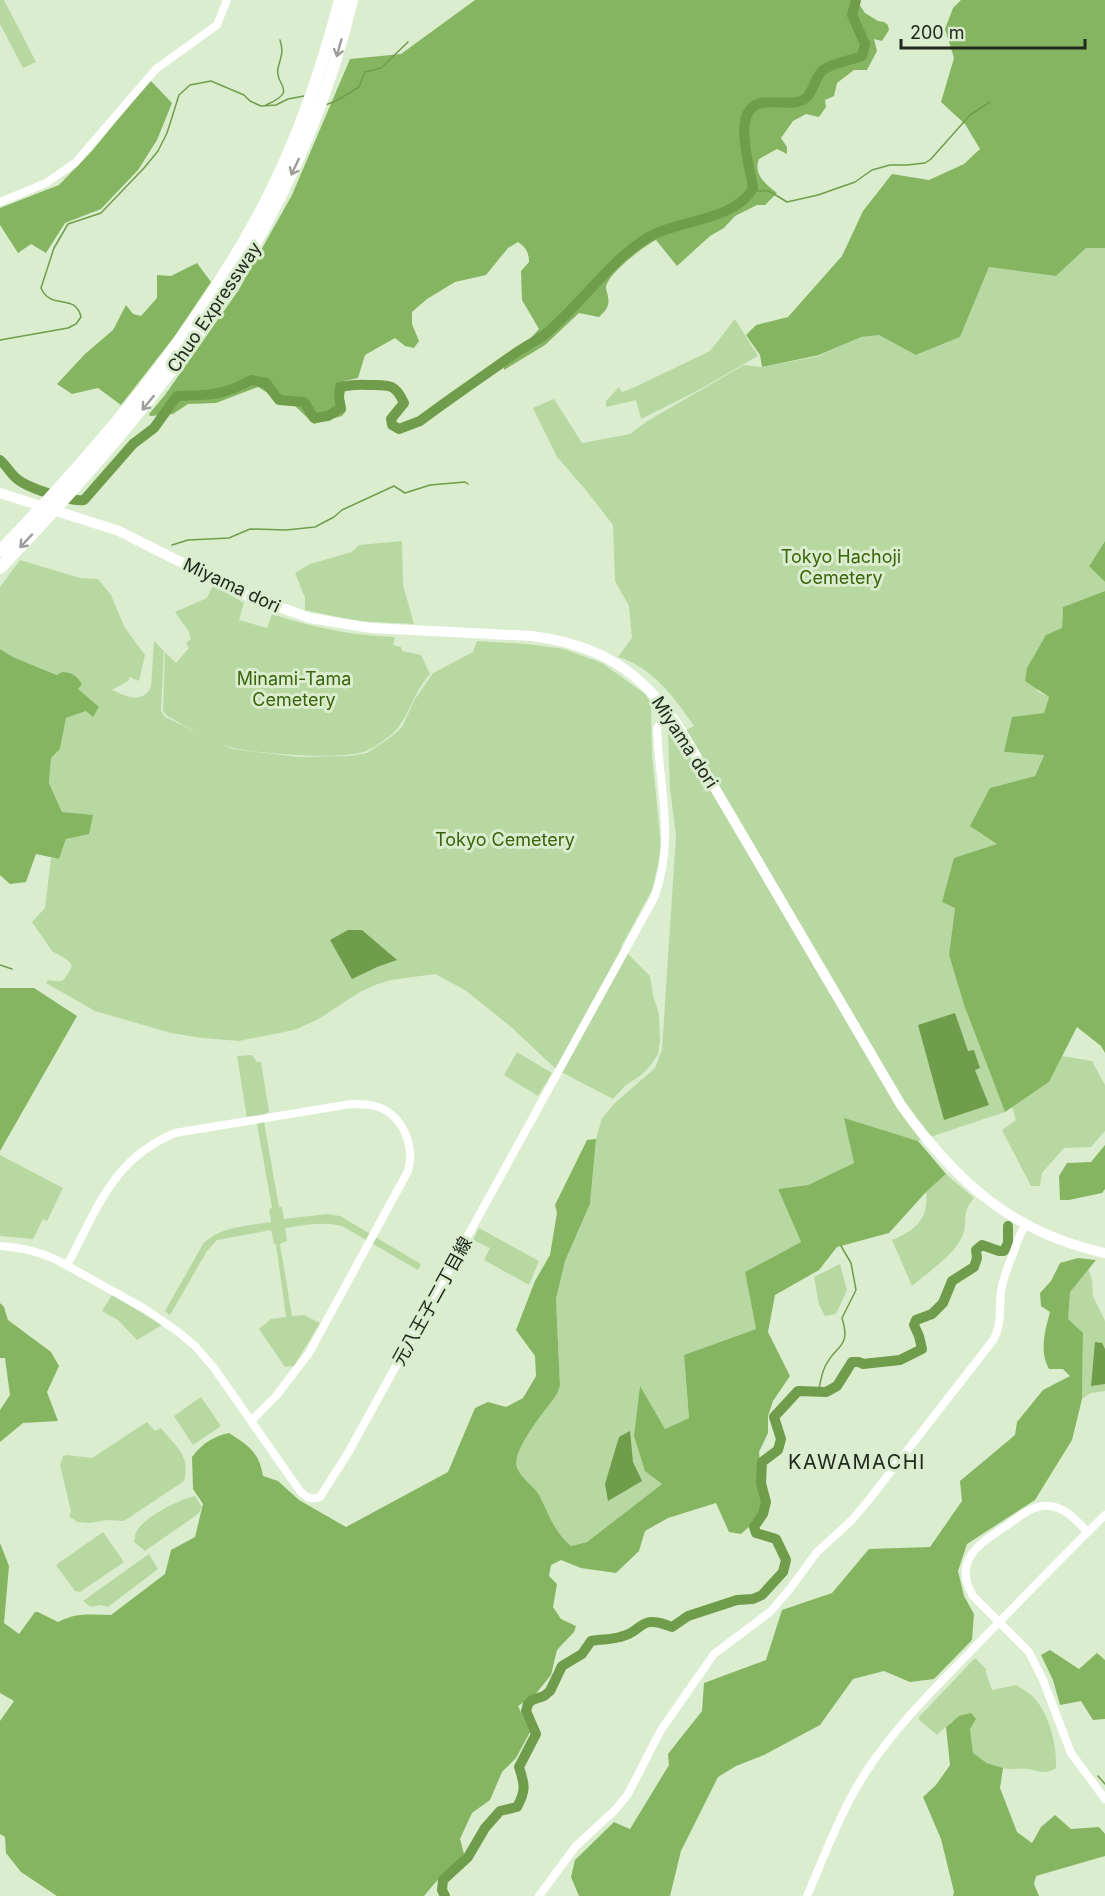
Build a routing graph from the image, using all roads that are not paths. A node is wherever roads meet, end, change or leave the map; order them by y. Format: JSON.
{"nodes":[{"id":1,"x":227,"y":0,"type":"edge"},
{"id":2,"x":340,"y":0,"type":"edge"},
{"id":3,"x":352,"y":0,"type":"edge"},
{"id":4,"x":319,"y":93,"type":"junction"},
{"id":5,"x":0,"y":202,"type":"edge"},
{"id":6,"x":65,"y":490,"type":"junction"},
{"id":7,"x":0,"y":493,"type":"edge"},
{"id":8,"x":5,"y":554,"type":"edge"},
{"id":9,"x":0,"y":568,"type":"edge"},
{"id":10,"x":669,"y":712,"type":"junction"},
{"id":11,"x":1026,"y":1225,"type":"junction"},
{"id":12,"x":0,"y":1246,"type":"edge"},
{"id":13,"x":1105,"y":1253,"type":"edge"},
{"id":14,"x":67,"y":1265,"type":"junction"},
{"id":15,"x":251,"y":1421,"type":"junction"},
{"id":16,"x":1105,"y":1515,"type":"edge"},
{"id":17,"x":1088,"y":1532,"type":"junction"},
{"id":18,"x":1105,"y":1799,"type":"edge"},
{"id":19,"x":539,"y":1896,"type":"edge"},
{"id":20,"x":807,"y":1896,"type":"edge"}],
"edges":[{"from":1,"to":5,"type":"street"},
{"from":2,"to":4,"type":"highway","name":"Chuo Expressway"},
{"from":3,"to":4,"type":"highway","name":"Chuo Expressway","one_way":true},
{"from":4,"to":6,"type":"highway","name":"Chuo Expressway"},
{"from":6,"to":8,"type":"highway","name":"Chuo Expressway","one_way":true},
{"from":6,"to":8,"type":"highway","name":"Chuo Expressway"},
{"from":7,"to":10,"type":"main road","name":"Miyama dori"},
{"from":8,"to":9,"type":"highway","name":"Chuo Expressway"},
{"from":10,"to":11,"type":"main road","name":"Miyama dori"},
{"from":10,"to":15,"type":"street","name":"元八王子二丁目線"},
{"from":11,"to":13,"type":"main road","name":"Miyama dori"},
{"from":11,"to":19,"type":"street"},
{"from":12,"to":14,"type":"street","name":"元八王子二丁目線"},
{"from":14,"to":15,"type":"street","name":"元八王子二丁目線"},
{"from":14,"to":15,"type":"street"},
{"from":16,"to":17,"type":"street"},
{"from":17,"to":18,"type":"street"},
{"from":17,"to":20,"type":"street"}]}
